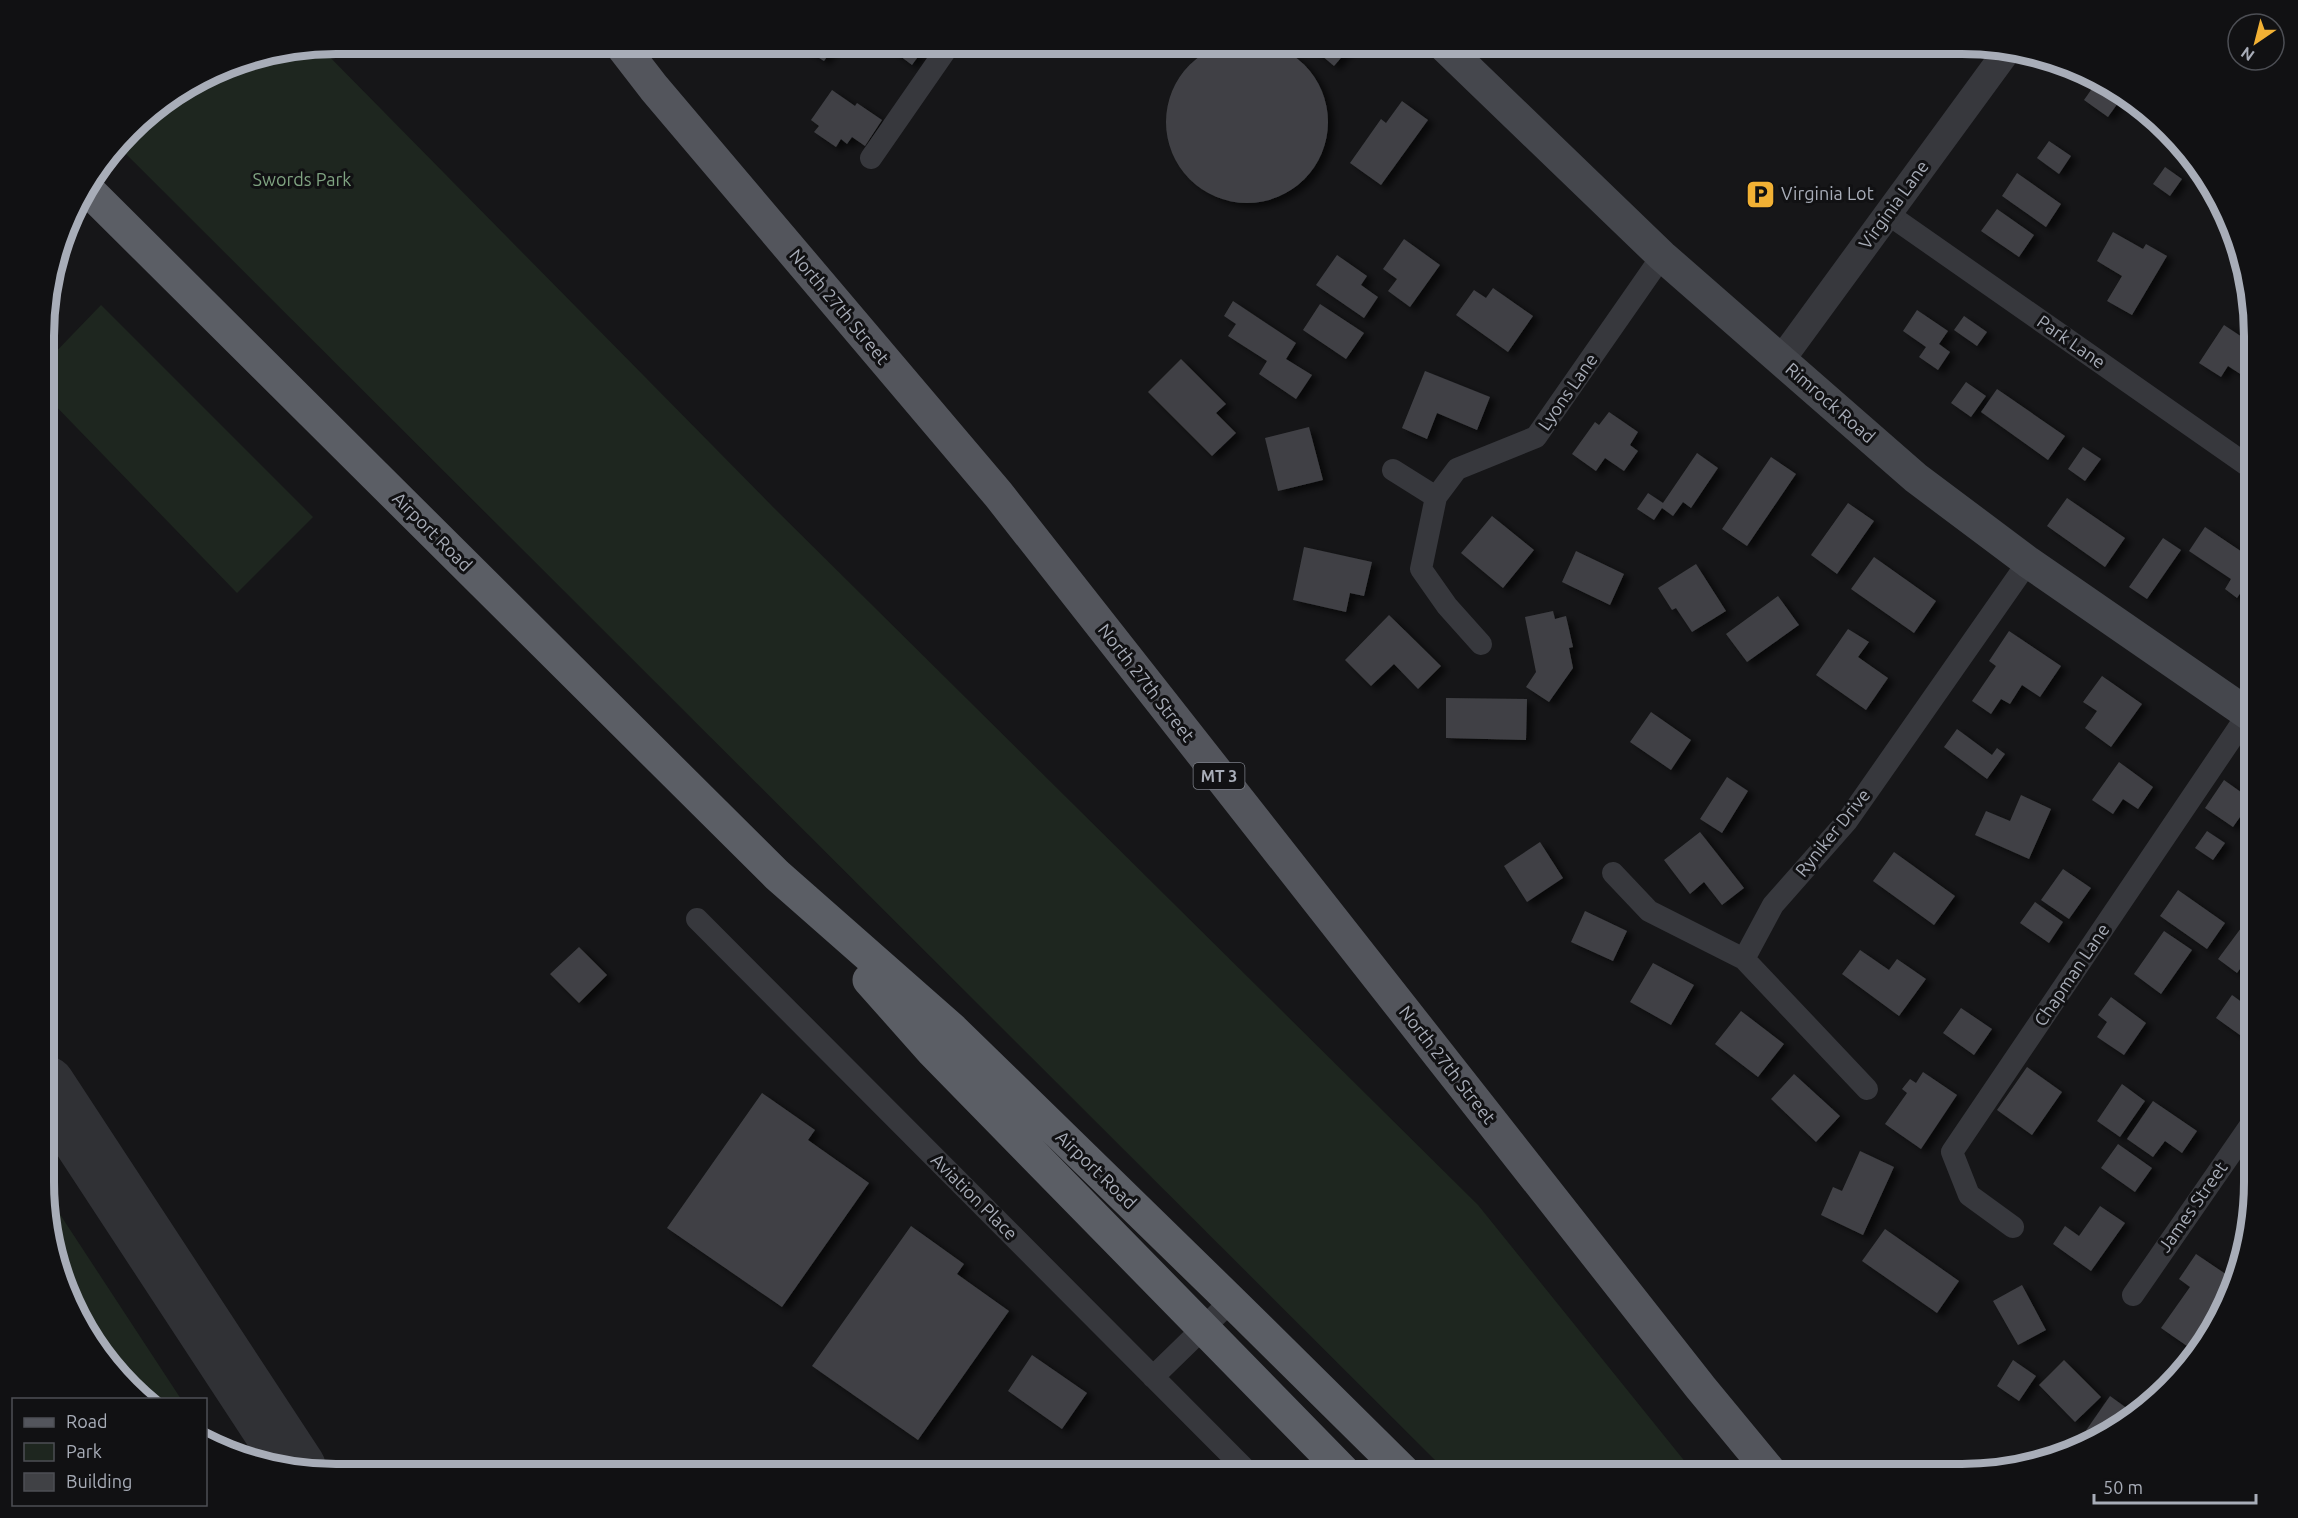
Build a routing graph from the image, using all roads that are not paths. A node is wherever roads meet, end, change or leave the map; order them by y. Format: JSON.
{"nodes":[{"id":1,"x":628,"y":54,"type":"edge"},
{"id":2,"x":635,"y":54,"type":"edge"},
{"id":3,"x":943,"y":54,"type":"edge"},
{"id":4,"x":1452,"y":54,"type":"edge"},
{"id":5,"x":2003,"y":57,"type":"edge"},
{"id":6,"x":654,"y":88,"type":"junction"},
{"id":7,"x":871,"y":158,"type":"dead end"},
{"id":8,"x":92,"y":194,"type":"edge"},
{"id":9,"x":1888,"y":214,"type":"junction"},
{"id":10,"x":1662,"y":256,"type":"junction"},
{"id":11,"x":1781,"y":360,"type":"junction"},
{"id":12,"x":2244,"y":463,"type":"edge"},
{"id":13,"x":1393,"y":470,"type":"dead end"},
{"id":14,"x":1436,"y":497,"type":"junction"},
{"id":15,"x":2028,"y":562,"type":"junction"},
{"id":16,"x":1481,"y":644,"type":"dead end"},
{"id":17,"x":2244,"y":711,"type":"edge"},
{"id":18,"x":2244,"y":726,"type":"edge"},
{"id":19,"x":1613,"y":873,"type":"dead end"},
{"id":20,"x":777,"y":874,"type":"junction"},
{"id":21,"x":697,"y":919,"type":"dead end"},
{"id":22,"x":1744,"y":959,"type":"junction"},
{"id":23,"x":1867,"y":1089,"type":"dead end"},
{"id":24,"x":2244,"y":1134,"type":"edge"},
{"id":25,"x":2013,"y":1227,"type":"dead end"},
{"id":26,"x":2133,"y":1295,"type":"dead end"},
{"id":27,"x":1232,"y":1301,"type":"junction"},
{"id":28,"x":1202,"y":1329,"type":"junction"},
{"id":29,"x":1153,"y":1377,"type":"junction"},
{"id":30,"x":1240,"y":1464,"type":"edge"},
{"id":31,"x":1336,"y":1464,"type":"edge"},
{"id":32,"x":1396,"y":1464,"type":"edge"},
{"id":33,"x":1764,"y":1464,"type":"edge"}],
"edges":[{"from":1,"to":6,"type":"main road","name":"North 27th Street","number":"MT 3"},
{"from":2,"to":6,"type":"main road"},
{"from":3,"to":7,"type":"street"},
{"from":4,"to":10,"type":"main road","name":"Rimrock Road"},
{"from":5,"to":9,"type":"street","name":"Virginia Lane"},
{"from":6,"to":33,"type":"main road","name":"North 27th Street","number":"MT 3"},
{"from":8,"to":20,"type":"highway","name":"Airport Road"},
{"from":9,"to":11,"type":"street","name":"Virginia Lane"},
{"from":9,"to":12,"type":"street","name":"Park Lane"},
{"from":10,"to":11,"type":"main road","name":"Rimrock Road"},
{"from":10,"to":14,"type":"street","name":"Lyons Lane"},
{"from":11,"to":15,"type":"main road","name":"Rimrock Road"},
{"from":13,"to":14,"type":"street"},
{"from":14,"to":16,"type":"street","name":"Lyons Lane"},
{"from":15,"to":17,"type":"main road","name":"Rimrock Road"},
{"from":15,"to":22,"type":"street","name":"Ryniker Drive"},
{"from":18,"to":25,"type":"street","name":"Chapman Lane"},
{"from":19,"to":22,"type":"street"},
{"from":20,"to":27,"type":"highway","name":"Airport Road"},
{"from":20,"to":28,"type":"highway","name":"Airport Road"},
{"from":21,"to":29,"type":"street","name":"Aviation Place"},
{"from":22,"to":23,"type":"street"},
{"from":24,"to":26,"type":"street","name":"James Street"},
{"from":27,"to":28,"type":"street"},
{"from":27,"to":32,"type":"highway","name":"Airport Road"},
{"from":28,"to":29,"type":"street"},
{"from":28,"to":31,"type":"highway","name":"Airport Road"},
{"from":29,"to":30,"type":"street","name":"Aviation Place"}]}
